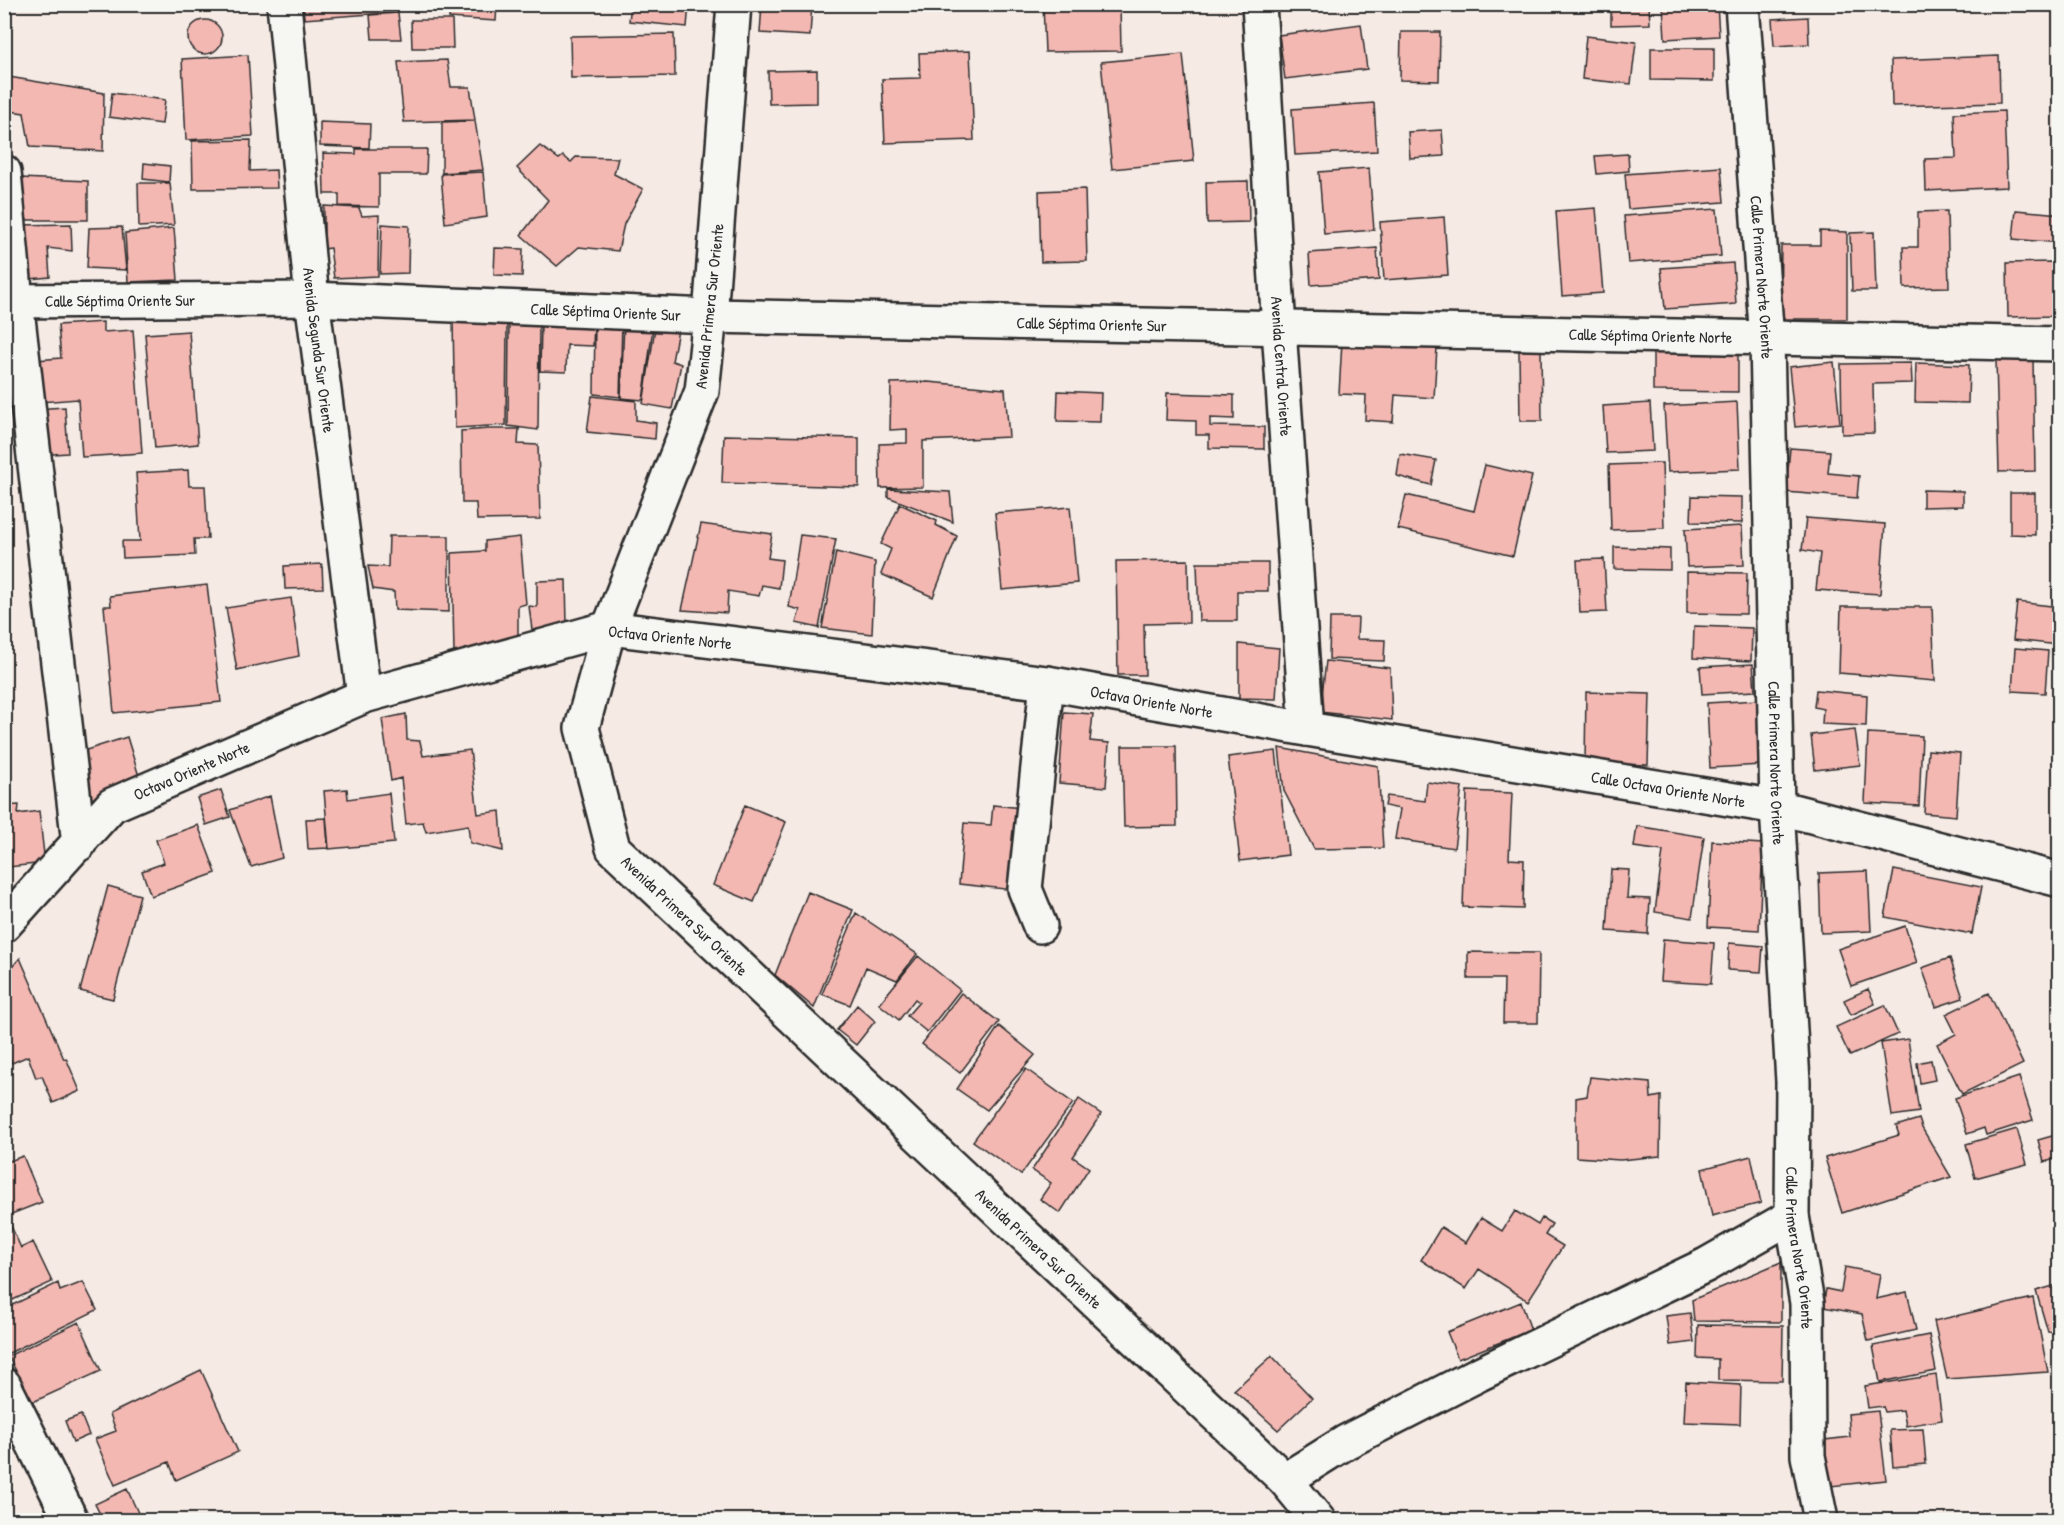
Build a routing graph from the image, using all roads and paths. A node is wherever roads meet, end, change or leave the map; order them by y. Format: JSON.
{"nodes":[{"id":1,"x":285,"y":4,"type":"edge"},
{"id":2,"x":734,"y":4,"type":"edge"},
{"id":3,"x":1259,"y":4,"type":"edge"},
{"id":4,"x":1742,"y":4,"type":"edge"},
{"id":5,"x":4,"y":172,"type":"edge"},
{"id":6,"x":312,"y":299,"type":"junction"},
{"id":7,"x":10,"y":301,"type":"edge"},
{"id":8,"x":710,"y":316,"type":"junction"},
{"id":9,"x":1279,"y":329,"type":"junction"},
{"id":10,"x":1767,"y":340,"type":"junction"},
{"id":11,"x":2060,"y":345,"type":"edge"},
{"id":12,"x":609,"y":628,"type":"junction"},
{"id":13,"x":1047,"y":683,"type":"junction"},
{"id":14,"x":364,"y":696,"type":"junction"},
{"id":15,"x":1307,"y":729,"type":"junction"},
{"id":16,"x":1777,"y":807,"type":"junction"},
{"id":17,"x":79,"y":844,"type":"junction"},
{"id":18,"x":2054,"y":886,"type":"edge"},
{"id":19,"x":4,"y":925,"type":"edge"},
{"id":20,"x":1040,"y":926,"type":"dead end"},
{"id":21,"x":1792,"y":1216,"type":"junction"},
{"id":22,"x":4,"y":1385,"type":"edge"},
{"id":23,"x":1285,"y":1480,"type":"junction"},
{"id":24,"x":71,"y":1521,"type":"edge"},
{"id":25,"x":1317,"y":1521,"type":"edge"},
{"id":26,"x":1821,"y":1521,"type":"edge"}],
"edges":[{"from":1,"to":6,"type":"street","name":"Avenida Segunda Sur Oriente"},
{"from":2,"to":8,"type":"street","name":"Avenida Primera Sur Oriente"},
{"from":3,"to":9,"type":"street","name":"Avenida Central Oriente"},
{"from":4,"to":10,"type":"street","name":"Calle Primera Norte Oriente"},
{"from":5,"to":7,"type":"street"},
{"from":6,"to":7,"type":"street","name":"Calle Séptima Oriente Sur"},
{"from":6,"to":8,"type":"street","name":"Calle Séptima Oriente Sur"},
{"from":6,"to":14,"type":"street","name":"Avenida Segunda Sur Oriente"},
{"from":7,"to":17,"type":"street"},
{"from":8,"to":9,"type":"street","name":"Calle Séptima Oriente Sur"},
{"from":8,"to":12,"type":"street","name":"Avenida Primera Sur Oriente"},
{"from":9,"to":10,"type":"street","name":"Calle Séptima Oriente Norte"},
{"from":9,"to":15,"type":"street","name":"Avenida Central Oriente"},
{"from":10,"to":11,"type":"street","name":"Calle Séptima Oriente Norte"},
{"from":10,"to":16,"type":"street","name":"Calle Primera Norte Oriente"},
{"from":12,"to":13,"type":"street","name":"Octava Oriente Norte"},
{"from":12,"to":14,"type":"street","name":"Octava Oriente Norte"},
{"from":12,"to":23,"type":"street","name":"Avenida Primera Sur Oriente"},
{"from":13,"to":15,"type":"street","name":"Octava Oriente Norte"},
{"from":13,"to":20,"type":"street"},
{"from":14,"to":17,"type":"street","name":"Octava Oriente Norte"},
{"from":15,"to":16,"type":"street","name":"Calle Octava Oriente Norte"},
{"from":16,"to":18,"type":"street","name":"Calle Octava Oriente Norte"},
{"from":16,"to":21,"type":"street","name":"Calle Primera Norte Oriente"},
{"from":17,"to":19,"type":"street","name":"Octava Oriente Norte"},
{"from":21,"to":23,"type":"street"},
{"from":21,"to":26,"type":"street","name":"Calle Primera Norte Oriente"},
{"from":22,"to":24,"type":"street"},
{"from":23,"to":25,"type":"street","name":"Avenida Primera Sur Oriente"}]}
